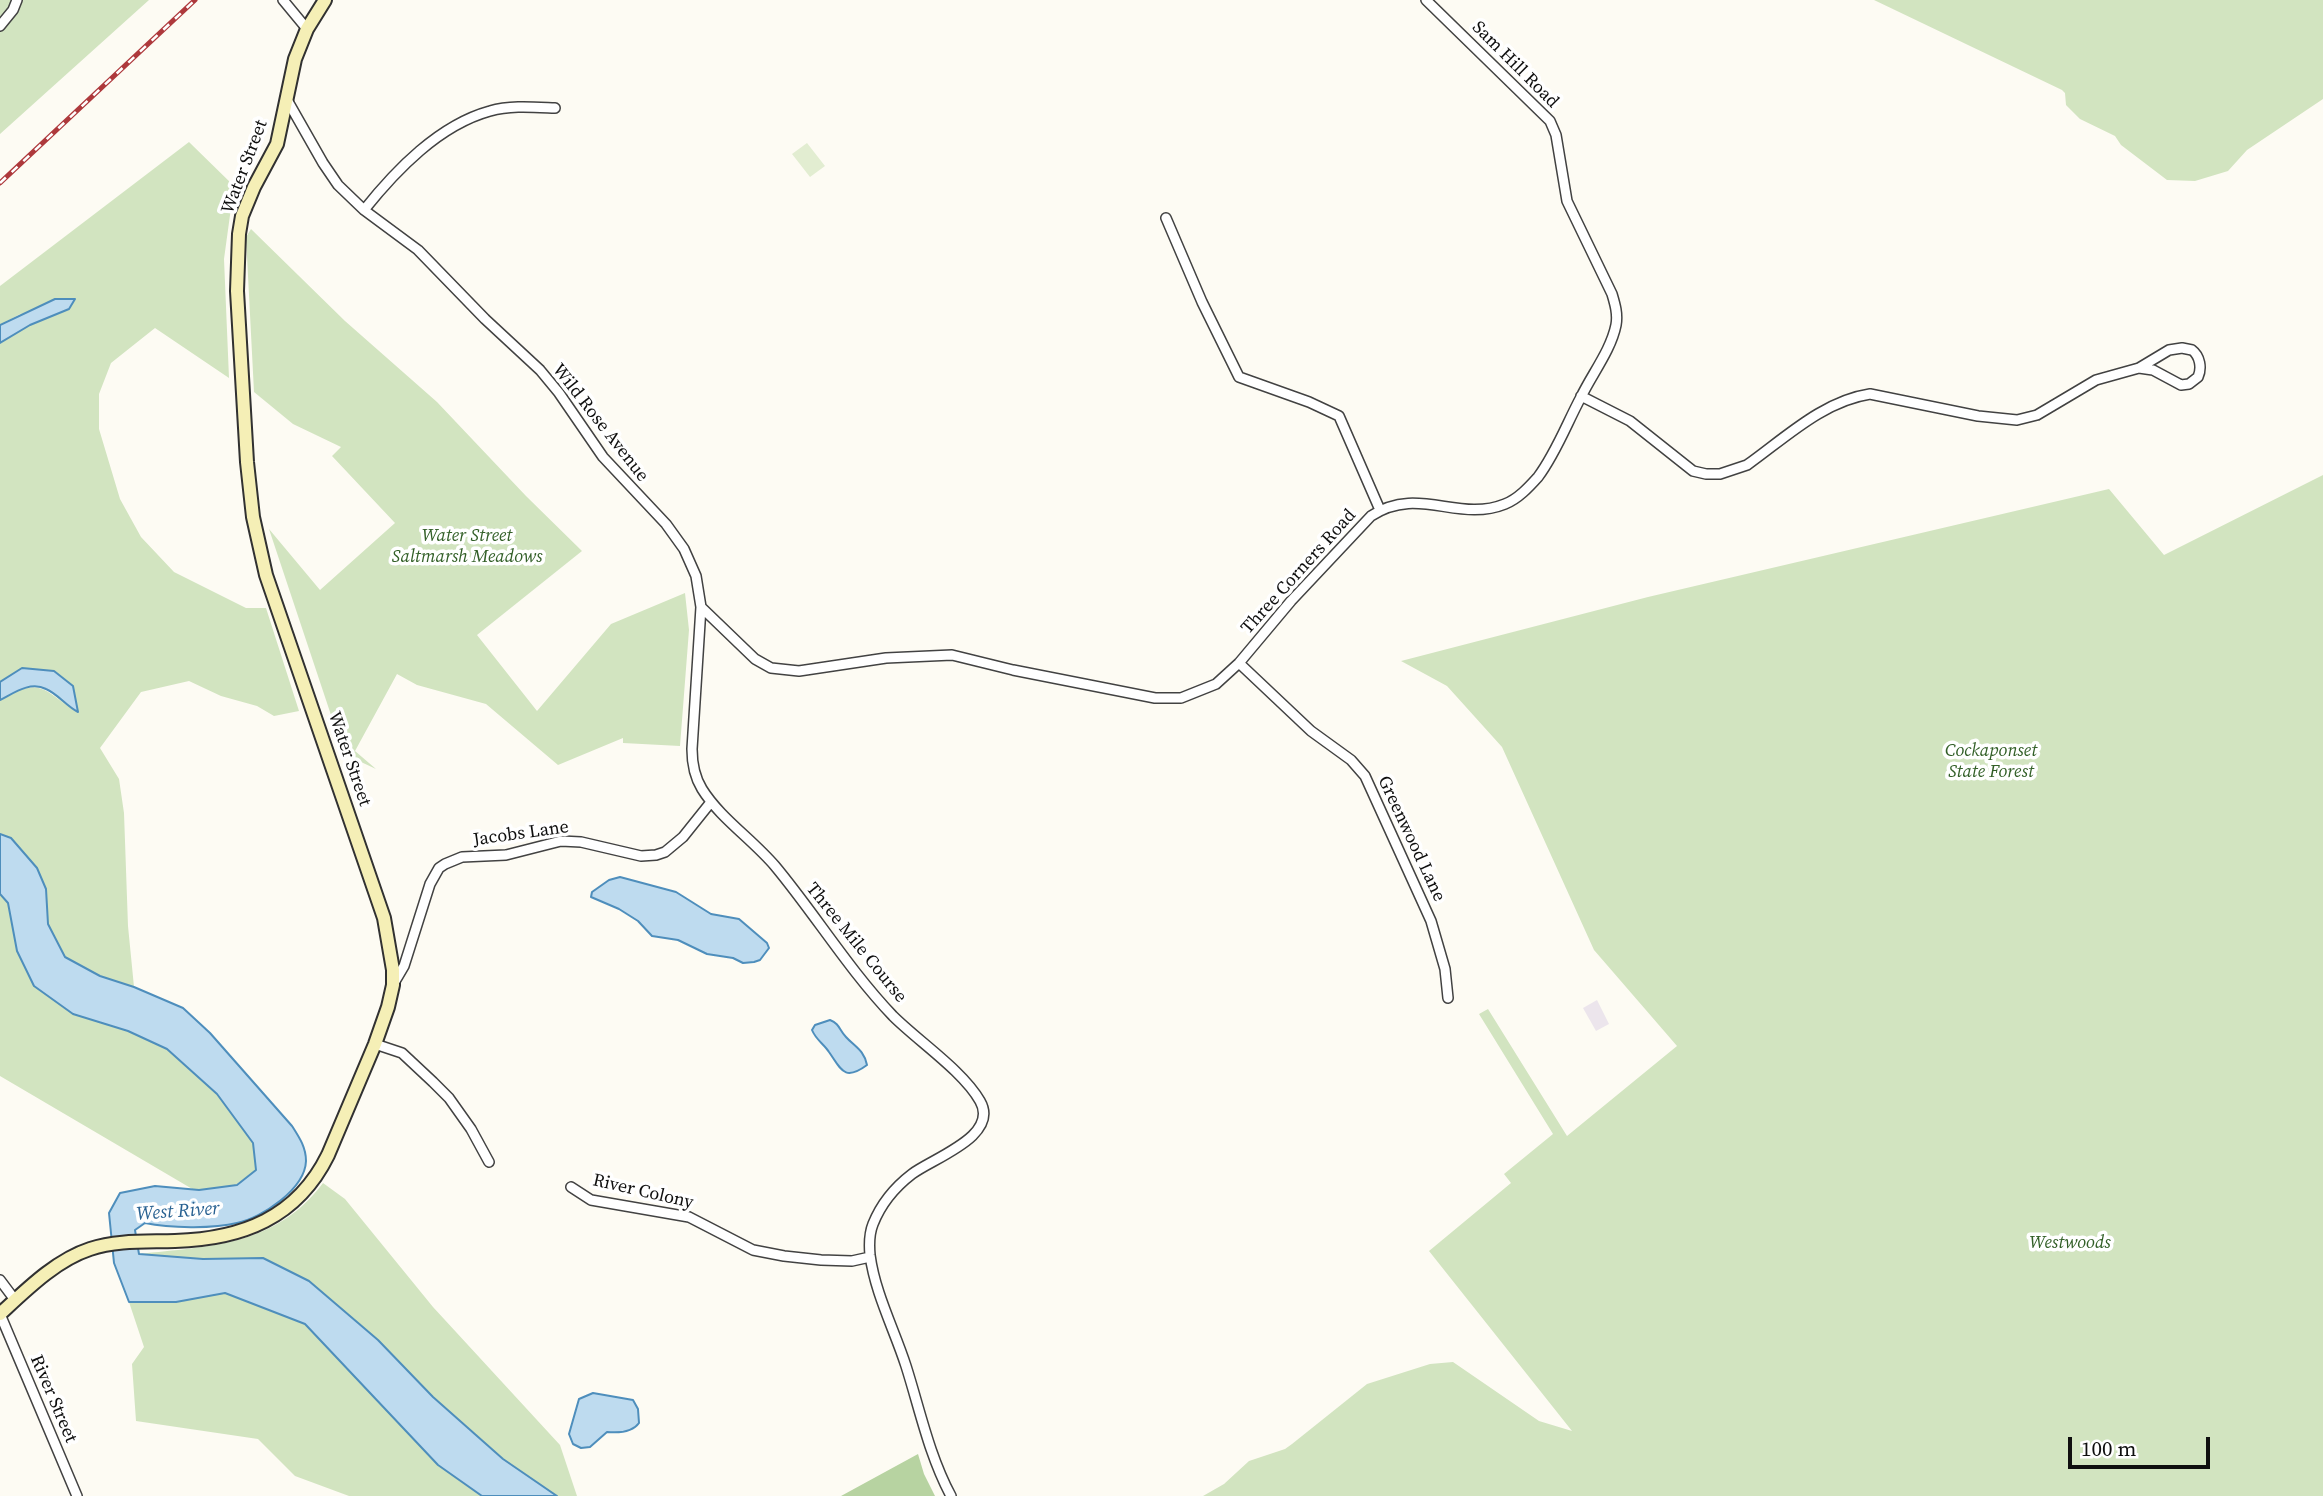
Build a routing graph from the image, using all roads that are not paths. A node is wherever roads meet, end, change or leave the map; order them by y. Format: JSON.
{"nodes":[{"id":1,"x":17,"y":0,"type":"edge"},
{"id":2,"x":283,"y":0,"type":"edge"},
{"id":3,"x":325,"y":0,"type":"edge"},
{"id":4,"x":1426,"y":0,"type":"edge"},
{"id":5,"x":0,"y":26,"type":"edge"},
{"id":6,"x":307,"y":29,"type":"junction"},
{"id":7,"x":286,"y":99,"type":"junction"},
{"id":8,"x":555,"y":107,"type":"dead end"},
{"id":9,"x":364,"y":210,"type":"junction"},
{"id":10,"x":1166,"y":218,"type":"dead end"},
{"id":11,"x":2138,"y":368,"type":"junction"},
{"id":12,"x":1581,"y":396,"type":"junction"},
{"id":13,"x":1380,"y":510,"type":"junction"},
{"id":14,"x":701,"y":607,"type":"junction"},
{"id":15,"x":1239,"y":663,"type":"junction"},
{"id":16,"x":711,"y":802,"type":"junction"},
{"id":17,"x":393,"y":985,"type":"junction"},
{"id":18,"x":1448,"y":998,"type":"dead end"},
{"id":19,"x":375,"y":1044,"type":"junction"},
{"id":20,"x":489,"y":1162,"type":"dead end"},
{"id":21,"x":571,"y":1187,"type":"dead end"},
{"id":22,"x":870,"y":1257,"type":"junction"},
{"id":23,"x":0,"y":1280,"type":"edge"},
{"id":24,"x":15,"y":1300,"type":"junction"},
{"id":25,"x":0,"y":1314,"type":"edge"},
{"id":26,"x":77,"y":1496,"type":"edge"},
{"id":27,"x":951,"y":1496,"type":"edge"}],
"edges":[{"from":1,"to":5,"type":"street"},
{"from":2,"to":6,"type":"street"},
{"from":3,"to":6,"type":"main road","name":"Water Street"},
{"from":4,"to":12,"type":"street","name":"Sam Hill Road"},
{"from":6,"to":7,"type":"main road","name":"Water Street"},
{"from":7,"to":9,"type":"street","name":"Wild Rose Avenue"},
{"from":7,"to":17,"type":"main road","name":"Water Street"},
{"from":8,"to":9,"type":"street"},
{"from":9,"to":14,"type":"street","name":"Wild Rose Avenue"},
{"from":10,"to":13,"type":"street"},
{"from":11,"to":11,"type":"street"},
{"from":11,"to":12,"type":"street"},
{"from":12,"to":13,"type":"street","name":"Three Corners Road"},
{"from":13,"to":15,"type":"street","name":"Three Corners Road"},
{"from":14,"to":15,"type":"street","name":"Three Corners Road"},
{"from":14,"to":16,"type":"street","name":"Wild Rose Avenue"},
{"from":15,"to":18,"type":"street","name":"Greenwood Lane"},
{"from":16,"to":17,"type":"street","name":"Jacobs Lane"},
{"from":16,"to":22,"type":"street","name":"Three Mile Course"},
{"from":17,"to":19,"type":"main road","name":"Water Street"},
{"from":19,"to":20,"type":"street"},
{"from":19,"to":24,"type":"main road","name":"Water Street"},
{"from":21,"to":22,"type":"street","name":"River Colony"},
{"from":22,"to":27,"type":"street","name":"Three Mile Course"},
{"from":23,"to":24,"type":"street"},
{"from":24,"to":25,"type":"main road","name":"Water Street"},
{"from":25,"to":26,"type":"street","name":"River Street"}]}
